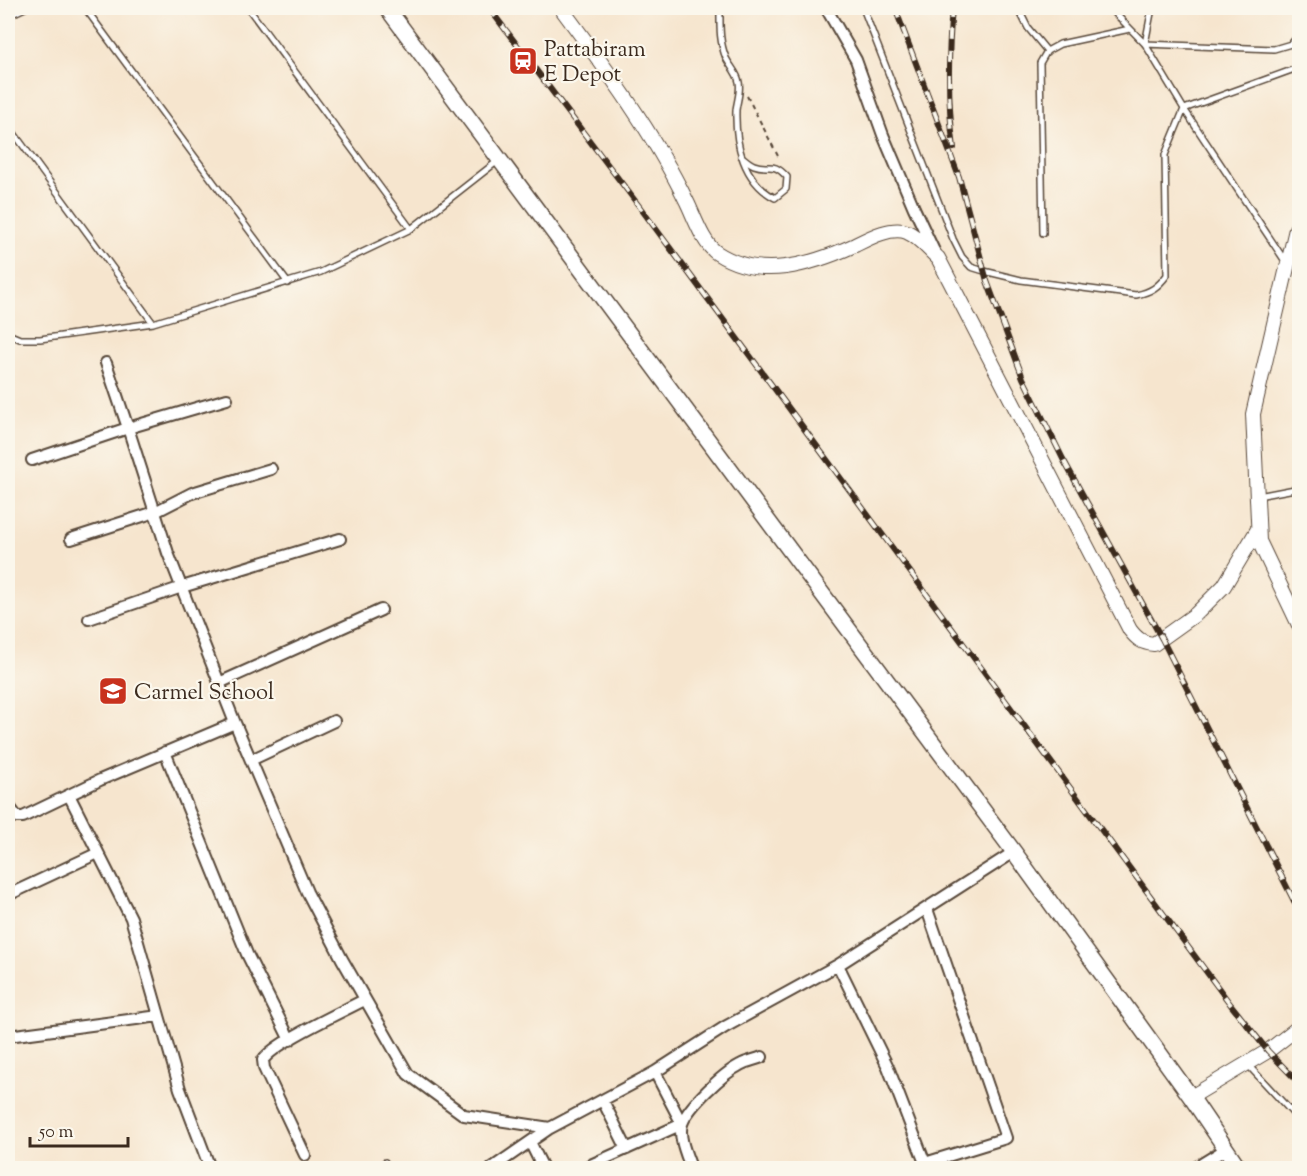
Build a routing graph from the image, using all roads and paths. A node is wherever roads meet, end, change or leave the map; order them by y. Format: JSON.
{"nodes":[{"id":1,"x":25,"y":8,"type":"edge"},
{"id":2,"x":85,"y":8,"type":"edge"},
{"id":3,"x":248,"y":8,"type":"edge"},
{"id":4,"x":387,"y":8,"type":"edge"},
{"id":5,"x":561,"y":8,"type":"edge"},
{"id":6,"x":720,"y":8,"type":"edge"},
{"id":7,"x":826,"y":8,"type":"edge"},
{"id":8,"x":863,"y":8,"type":"edge"},
{"id":9,"x":1018,"y":8,"type":"edge"},
{"id":10,"x":1110,"y":8,"type":"edge"},
{"id":11,"x":1152,"y":8,"type":"edge"},
{"id":12,"x":8,"y":16,"type":"edge"},
{"id":13,"x":1130,"y":29,"type":"junction"},
{"id":14,"x":1299,"y":34,"type":"edge"},
{"id":15,"x":1144,"y":44,"type":"junction"},
{"id":16,"x":1047,"y":51,"type":"junction"},
{"id":17,"x":1299,"y":67,"type":"edge"},
{"id":18,"x":739,"y":80,"type":"junction"},
{"id":19,"x":1184,"y":110,"type":"junction"},
{"id":20,"x":8,"y":125,"type":"edge"},
{"id":21,"x":741,"y":156,"type":"junction"},
{"id":22,"x":499,"y":160,"type":"junction"},
{"id":23,"x":787,"y":177,"type":"junction"},
{"id":24,"x":1298,"y":227,"type":"edge"},
{"id":25,"x":411,"y":229,"type":"junction"},
{"id":26,"x":1043,"y":233,"type":"dead end"},
{"id":27,"x":938,"y":258,"type":"junction"},
{"id":28,"x":1288,"y":265,"type":"junction"},
{"id":29,"x":288,"y":283,"type":"junction"},
{"id":30,"x":153,"y":323,"type":"junction"},
{"id":31,"x":8,"y":334,"type":"edge"},
{"id":32,"x":106,"y":363,"type":"dead end"},
{"id":33,"x":227,"y":399,"type":"dead end"},
{"id":34,"x":129,"y":428,"type":"junction"},
{"id":35,"x":32,"y":460,"type":"dead end"},
{"id":36,"x":271,"y":469,"type":"dead end"},
{"id":37,"x":1299,"y":488,"type":"edge"},
{"id":38,"x":1256,"y":497,"type":"junction"},
{"id":39,"x":155,"y":512,"type":"junction"},
{"id":40,"x":1258,"y":529,"type":"junction"},
{"id":41,"x":71,"y":538,"type":"dead end"},
{"id":42,"x":340,"y":539,"type":"dead end"},
{"id":43,"x":182,"y":587,"type":"junction"},
{"id":44,"x":381,"y":610,"type":"dead end"},
{"id":45,"x":89,"y":619,"type":"dead end"},
{"id":46,"x":1299,"y":627,"type":"edge"},
{"id":47,"x":219,"y":683,"type":"junction"},
{"id":48,"x":334,"y":721,"type":"dead end"},
{"id":49,"x":235,"y":723,"type":"junction"},
{"id":50,"x":165,"y":752,"type":"junction"},
{"id":51,"x":251,"y":760,"type":"junction"},
{"id":52,"x":69,"y":795,"type":"junction"},
{"id":53,"x":8,"y":805,"type":"edge"},
{"id":54,"x":1014,"y":852,"type":"junction"},
{"id":55,"x":98,"y":853,"type":"junction"},
{"id":56,"x":8,"y":895,"type":"edge"},
{"id":57,"x":927,"y":909,"type":"junction"},
{"id":58,"x":838,"y":965,"type":"junction"},
{"id":59,"x":364,"y":1000,"type":"junction"},
{"id":60,"x":159,"y":1016,"type":"junction"},
{"id":61,"x":1299,"y":1026,"type":"edge"},
{"id":62,"x":8,"y":1036,"type":"edge"},
{"id":63,"x":290,"y":1040,"type":"junction"},
{"id":64,"x":762,"y":1057,"type":"dead end"},
{"id":65,"x":1247,"y":1063,"type":"junction"},
{"id":66,"x":655,"y":1072,"type":"junction"},
{"id":67,"x":1191,"y":1097,"type":"junction"},
{"id":68,"x":603,"y":1101,"type":"junction"},
{"id":69,"x":1299,"y":1121,"type":"edge"},
{"id":70,"x":682,"y":1124,"type":"junction"},
{"id":71,"x":550,"y":1128,"type":"junction"},
{"id":72,"x":530,"y":1142,"type":"junction"},
{"id":73,"x":627,"y":1149,"type":"junction"},
{"id":74,"x":1226,"y":1149,"type":"junction"},
{"id":75,"x":305,"y":1155,"type":"dead end"},
{"id":76,"x":385,"y":1162,"type":"dead end"},
{"id":77,"x":210,"y":1168,"type":"edge"},
{"id":78,"x":387,"y":1168,"type":"edge"},
{"id":79,"x":492,"y":1168,"type":"edge"},
{"id":80,"x":543,"y":1168,"type":"edge"},
{"id":81,"x":584,"y":1168,"type":"edge"},
{"id":82,"x":691,"y":1168,"type":"edge"},
{"id":83,"x":1195,"y":1168,"type":"edge"},
{"id":84,"x":1239,"y":1168,"type":"edge"}],
"edges":[{"from":1,"to":12,"type":"lane"},
{"from":2,"to":29,"type":"lane"},
{"from":3,"to":25,"type":"lane"},
{"from":4,"to":22,"type":"main road"},
{"from":5,"to":27,"type":"street"},
{"from":6,"to":18,"type":"lane"},
{"from":7,"to":27,"type":"street"},
{"from":8,"to":19,"type":"lane"},
{"from":9,"to":16,"type":"lane"},
{"from":10,"to":13,"type":"lane"},
{"from":11,"to":15,"type":"lane"},
{"from":13,"to":15,"type":"lane"},
{"from":13,"to":16,"type":"lane"},
{"from":14,"to":15,"type":"lane"},
{"from":15,"to":19,"type":"lane"},
{"from":16,"to":26,"type":"lane"},
{"from":17,"to":19,"type":"lane"},
{"from":18,"to":21,"type":"lane"},
{"from":18,"to":23,"type":"path"},
{"from":19,"to":28,"type":"lane"},
{"from":20,"to":30,"type":"lane"},
{"from":21,"to":23,"type":"lane"},
{"from":21,"to":23,"type":"lane"},
{"from":22,"to":25,"type":"lane"},
{"from":22,"to":54,"type":"main road"},
{"from":24,"to":28,"type":"street"},
{"from":25,"to":29,"type":"lane"},
{"from":27,"to":40,"type":"street"},
{"from":28,"to":38,"type":"street"},
{"from":29,"to":30,"type":"lane"},
{"from":30,"to":31,"type":"lane"},
{"from":32,"to":34,"type":"street"},
{"from":33,"to":34,"type":"street"},
{"from":34,"to":35,"type":"street"},
{"from":34,"to":39,"type":"street"},
{"from":36,"to":39,"type":"street"},
{"from":37,"to":38,"type":"lane"},
{"from":38,"to":40,"type":"street"},
{"from":39,"to":41,"type":"street"},
{"from":39,"to":43,"type":"street"},
{"from":40,"to":46,"type":"street"},
{"from":42,"to":43,"type":"street"},
{"from":43,"to":45,"type":"street"},
{"from":43,"to":47,"type":"street"},
{"from":44,"to":47,"type":"street"},
{"from":47,"to":49,"type":"street"},
{"from":48,"to":51,"type":"street"},
{"from":49,"to":50,"type":"street"},
{"from":49,"to":51,"type":"street"},
{"from":50,"to":52,"type":"street"},
{"from":50,"to":63,"type":"street"},
{"from":51,"to":59,"type":"street"},
{"from":52,"to":53,"type":"street"},
{"from":52,"to":55,"type":"street"},
{"from":54,"to":57,"type":"street"},
{"from":54,"to":67,"type":"main road"},
{"from":55,"to":56,"type":"street"},
{"from":55,"to":60,"type":"street"},
{"from":57,"to":58,"type":"street"},
{"from":57,"to":58,"type":"street"},
{"from":58,"to":66,"type":"street"},
{"from":59,"to":63,"type":"street"},
{"from":59,"to":71,"type":"street"},
{"from":60,"to":62,"type":"street"},
{"from":60,"to":77,"type":"street"},
{"from":61,"to":65,"type":"street"},
{"from":63,"to":75,"type":"street"},
{"from":64,"to":70,"type":"street"},
{"from":65,"to":67,"type":"street"},
{"from":65,"to":69,"type":"lane"},
{"from":66,"to":68,"type":"street"},
{"from":66,"to":70,"type":"street"},
{"from":67,"to":74,"type":"main road"},
{"from":68,"to":71,"type":"street"},
{"from":68,"to":73,"type":"street"},
{"from":70,"to":73,"type":"street"},
{"from":70,"to":82,"type":"street"},
{"from":71,"to":72,"type":"street"},
{"from":72,"to":79,"type":"street"},
{"from":72,"to":80,"type":"street"},
{"from":73,"to":81,"type":"street"},
{"from":74,"to":83,"type":"street"},
{"from":74,"to":84,"type":"main road"},
{"from":76,"to":78,"type":"lane"}]}
